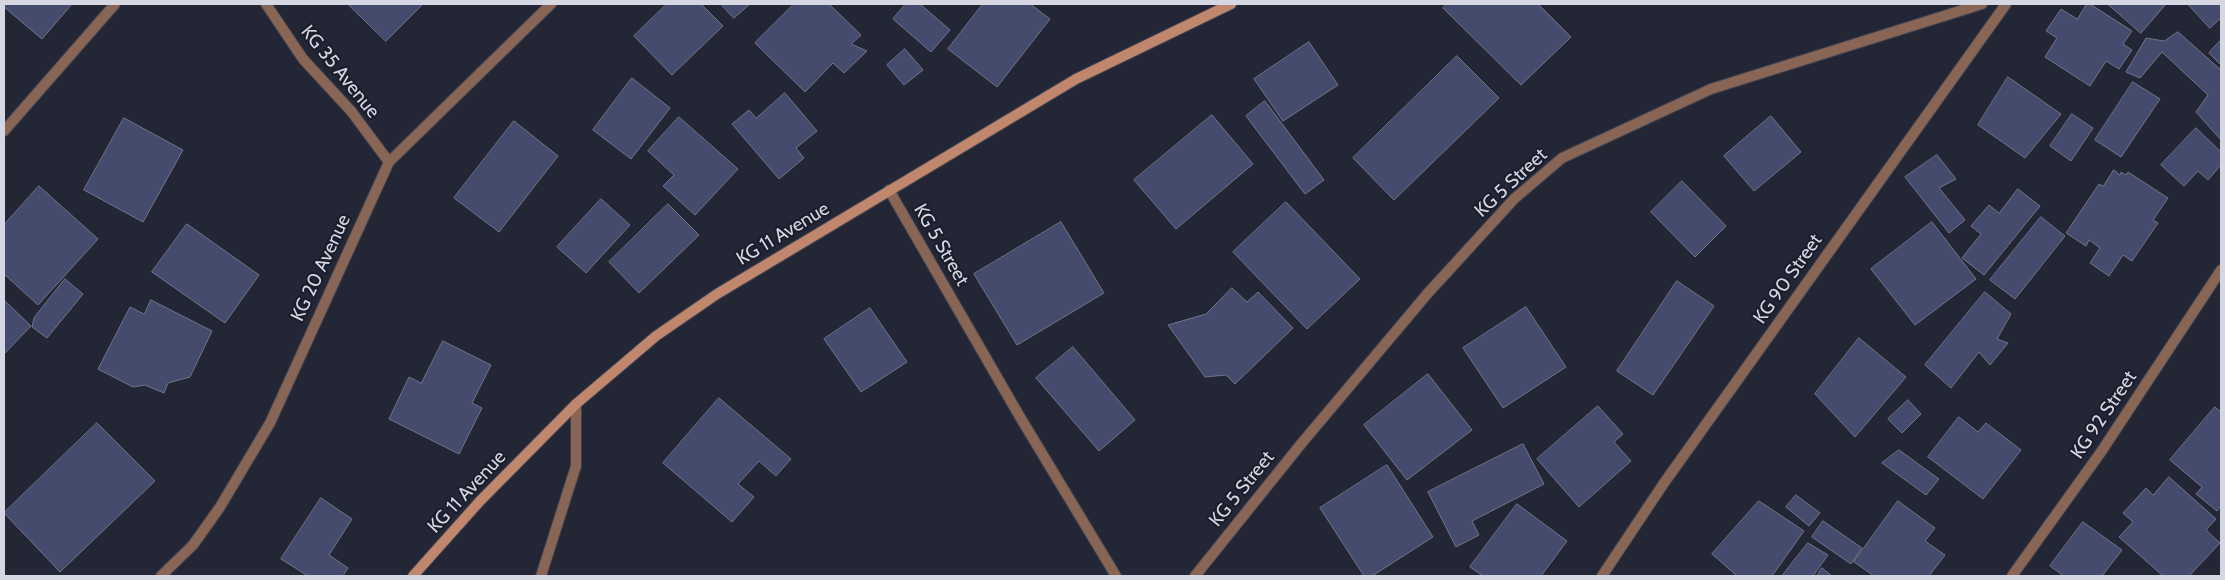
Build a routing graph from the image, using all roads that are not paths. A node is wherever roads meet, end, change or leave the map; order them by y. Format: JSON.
{"nodes":[{"id":1,"x":115,"y":4,"type":"edge"},
{"id":2,"x":266,"y":4,"type":"edge"},
{"id":3,"x":551,"y":4,"type":"edge"},
{"id":4,"x":1231,"y":4,"type":"edge"},
{"id":5,"x":1982,"y":4,"type":"edge"},
{"id":6,"x":2006,"y":4,"type":"edge"},
{"id":7,"x":4,"y":131,"type":"edge"},
{"id":8,"x":389,"y":162,"type":"junction"},
{"id":9,"x":889,"y":190,"type":"junction"},
{"id":10,"x":2221,"y":270,"type":"edge"},
{"id":11,"x":576,"y":404,"type":"junction"},
{"id":12,"x":161,"y":576,"type":"edge"},
{"id":13,"x":413,"y":576,"type":"edge"},
{"id":14,"x":541,"y":576,"type":"edge"},
{"id":15,"x":1116,"y":576,"type":"edge"},
{"id":16,"x":1195,"y":576,"type":"edge"},
{"id":17,"x":1602,"y":576,"type":"edge"},
{"id":18,"x":2012,"y":576,"type":"edge"}],
"edges":[{"from":1,"to":7,"type":"street"},
{"from":2,"to":8,"type":"street","name":"KG 35 Avenue"},
{"from":3,"to":8,"type":"street","name":"KG 20 Avenue"},
{"from":4,"to":9,"type":"main road","name":"KG 11 Avenue"},
{"from":5,"to":16,"type":"street","name":"KG 5 Street"},
{"from":6,"to":17,"type":"street","name":"KG 90 Street"},
{"from":8,"to":12,"type":"street","name":"KG 20 Avenue"},
{"from":9,"to":11,"type":"main road","name":"KG 11 Avenue"},
{"from":9,"to":15,"type":"street","name":"KG 5 Street"},
{"from":10,"to":18,"type":"street","name":"KG 92 Street"},
{"from":11,"to":13,"type":"main road","name":"KG 11 Avenue"},
{"from":11,"to":14,"type":"street"}]}
